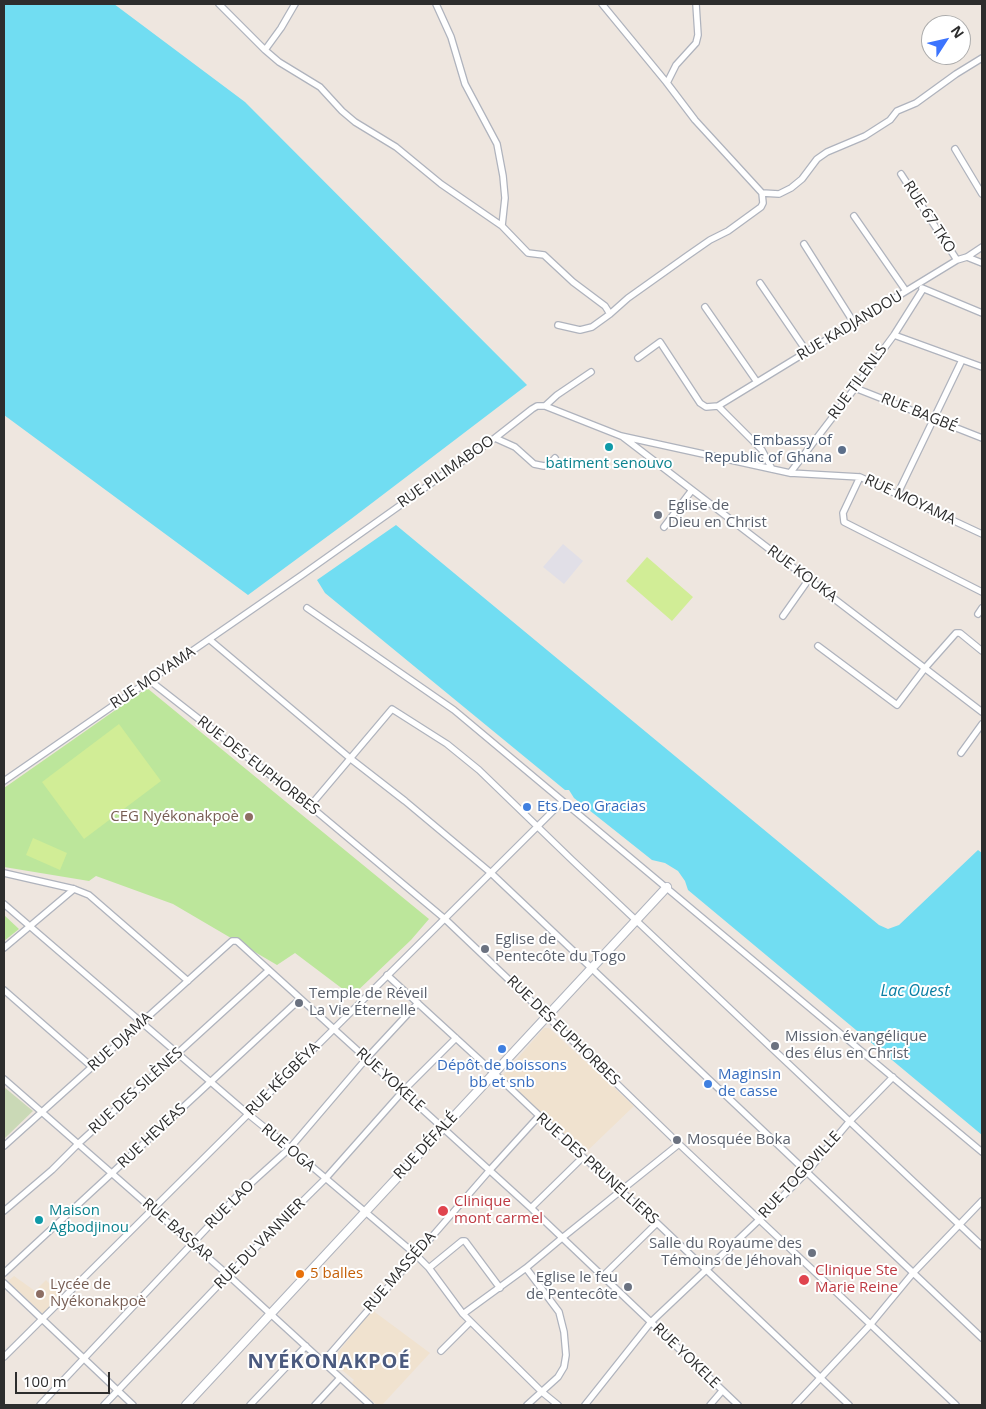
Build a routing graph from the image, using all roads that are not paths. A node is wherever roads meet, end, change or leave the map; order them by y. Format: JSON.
{"nodes":[{"id":1,"x":219,"y":4,"type":"edge"},
{"id":2,"x":295,"y":4,"type":"edge"},
{"id":3,"x":436,"y":4,"type":"edge"},
{"id":4,"x":602,"y":4,"type":"edge"},
{"id":5,"x":696,"y":4,"type":"edge"},
{"id":6,"x":265,"y":50,"type":"junction"},
{"id":7,"x":982,"y":58,"type":"edge"},
{"id":8,"x":668,"y":83,"type":"junction"},
{"id":9,"x":955,"y":148,"type":"dead end"},
{"id":10,"x":901,"y":174,"type":"dead end"},
{"id":11,"x":762,"y":193,"type":"junction"},
{"id":12,"x":982,"y":194,"type":"edge"},
{"id":13,"x":854,"y":216,"type":"dead end"},
{"id":14,"x":502,"y":226,"type":"junction"},
{"id":15,"x":804,"y":244,"type":"dead end"},
{"id":16,"x":982,"y":247,"type":"edge"},
{"id":17,"x":967,"y":257,"type":"junction"},
{"id":18,"x":957,"y":260,"type":"junction"},
{"id":19,"x":982,"y":263,"type":"edge"},
{"id":20,"x":760,"y":283,"type":"dead end"},
{"id":21,"x":918,"y":284,"type":"junction"},
{"id":22,"x":923,"y":289,"type":"junction"},
{"id":23,"x":906,"y":291,"type":"junction"},
{"id":24,"x":704,"y":307,"type":"dead end"},
{"id":25,"x":982,"y":313,"type":"edge"},
{"id":26,"x":610,"y":314,"type":"junction"},
{"id":27,"x":854,"y":323,"type":"junction"},
{"id":28,"x":558,"y":325,"type":"dead end"},
{"id":29,"x":894,"y":335,"type":"junction"},
{"id":30,"x":807,"y":352,"type":"junction"},
{"id":31,"x":638,"y":358,"type":"dead end"},
{"id":32,"x":962,"y":360,"type":"junction"},
{"id":33,"x":982,"y":368,"type":"edge"},
{"id":34,"x":591,"y":372,"type":"dead end"},
{"id":35,"x":757,"y":382,"type":"junction"},
{"id":36,"x":855,"y":388,"type":"junction"},
{"id":37,"x":545,"y":406,"type":"junction"},
{"id":38,"x":718,"y":406,"type":"junction"},
{"id":39,"x":934,"y":420,"type":"junction"},
{"id":40,"x":621,"y":436,"type":"junction"},
{"id":41,"x":495,"y":438,"type":"junction"},
{"id":42,"x":982,"y":438,"type":"edge"},
{"id":43,"x":555,"y":458,"type":"dead end"},
{"id":44,"x":772,"y":469,"type":"junction"},
{"id":45,"x":790,"y":473,"type":"junction"},
{"id":46,"x":860,"y":476,"type":"junction"},
{"id":47,"x":692,"y":490,"type":"junction"},
{"id":48,"x":898,"y":493,"type":"junction"},
{"id":49,"x":664,"y":527,"type":"dead end"},
{"id":50,"x":982,"y":534,"type":"edge"},
{"id":51,"x":302,"y":576,"type":"joint"},
{"id":52,"x":809,"y":579,"type":"junction"},
{"id":53,"x":982,"y":592,"type":"edge"},
{"id":54,"x":307,"y":608,"type":"dead end"},
{"id":55,"x":982,"y":608,"type":"edge"},
{"id":56,"x":978,"y":614,"type":"dead end"},
{"id":57,"x":783,"y":616,"type":"dead end"},
{"id":58,"x":210,"y":640,"type":"junction"},
{"id":59,"x":818,"y":646,"type":"dead end"},
{"id":60,"x":982,"y":651,"type":"edge"},
{"id":61,"x":925,"y":668,"type":"junction"},
{"id":62,"x":150,"y":680,"type":"junction"},
{"id":63,"x":982,"y":712,"type":"edge"},
{"id":64,"x":982,"y":724,"type":"edge"},
{"id":65,"x":961,"y":753,"type":"dead end"},
{"id":66,"x":351,"y":759,"type":"junction"},
{"id":67,"x":4,"y":782,"type":"edge"},
{"id":68,"x":562,"y":802,"type":"junction"},
{"id":69,"x":310,"y":806,"type":"junction"},
{"id":70,"x":538,"y":827,"type":"junction"},
{"id":71,"x":491,"y":872,"type":"junction"},
{"id":72,"x":4,"y":873,"type":"edge"},
{"id":73,"x":667,"y":887,"type":"junction"},
{"id":74,"x":74,"y":889,"type":"junction"},
{"id":75,"x":4,"y":904,"type":"edge"},
{"id":76,"x":445,"y":919,"type":"junction"},
{"id":77,"x":636,"y":920,"type":"junction"},
{"id":78,"x":30,"y":926,"type":"junction"},
{"id":79,"x":237,"y":941,"type":"joint"},
{"id":80,"x":4,"y":948,"type":"edge"},
{"id":81,"x":592,"y":968,"type":"junction"},
{"id":82,"x":269,"y":970,"type":"junction"},
{"id":83,"x":388,"y":975,"type":"junction"},
{"id":84,"x":188,"y":980,"type":"junction"},
{"id":85,"x":4,"y":990,"type":"edge"},
{"id":86,"x":300,"y":999,"type":"junction"},
{"id":87,"x":418,"y":1004,"type":"junction"},
{"id":88,"x":548,"y":1016,"type":"junction"},
{"id":89,"x":142,"y":1022,"type":"junction"},
{"id":90,"x":333,"y":1029,"type":"junction"},
{"id":91,"x":456,"y":1038,"type":"junction"},
{"id":92,"x":177,"y":1054,"type":"junction"},
{"id":93,"x":366,"y":1059,"type":"junction"},
{"id":94,"x":92,"y":1066,"type":"junction"},
{"id":95,"x":494,"y":1073,"type":"junction"},
{"id":96,"x":893,"y":1077,"type":"junction"},
{"id":97,"x":4,"y":1079,"type":"edge"},
{"id":98,"x":210,"y":1082,"type":"junction"},
{"id":99,"x":403,"y":1091,"type":"junction"},
{"id":100,"x":41,"y":1112,"type":"junction"},
{"id":101,"x":248,"y":1114,"type":"junction"},
{"id":102,"x":539,"y":1116,"type":"junction"},
{"id":103,"x":849,"y":1122,"type":"junction"},
{"id":104,"x":443,"y":1128,"type":"junction"},
{"id":105,"x":79,"y":1143,"type":"junction"},
{"id":106,"x":5,"y":1144,"type":"edge"},
{"id":107,"x":679,"y":1144,"type":"junction"},
{"id":108,"x":290,"y":1148,"type":"junction"},
{"id":109,"x":982,"y":1152,"type":"edge"},
{"id":110,"x":583,"y":1157,"type":"junction"},
{"id":111,"x":489,"y":1171,"type":"junction"},
{"id":112,"x":807,"y":1172,"type":"junction"},
{"id":113,"x":112,"y":1173,"type":"junction"},
{"id":114,"x":326,"y":1179,"type":"junction"},
{"id":115,"x":620,"y":1191,"type":"junction"},
{"id":116,"x":982,"y":1201,"type":"edge"},
{"id":117,"x":531,"y":1208,"type":"junction"},
{"id":118,"x":153,"y":1209,"type":"junction"},
{"id":119,"x":4,"y":1211,"type":"edge"},
{"id":120,"x":364,"y":1213,"type":"junction"},
{"id":121,"x":760,"y":1219,"type":"junction"},
{"id":122,"x":657,"y":1223,"type":"junction"},
{"id":123,"x":960,"y":1225,"type":"junction"},
{"id":124,"x":562,"y":1238,"type":"junction"},
{"id":125,"x":192,"y":1244,"type":"junction"},
{"id":126,"x":982,"y":1246,"type":"edge"},
{"id":127,"x":416,"y":1254,"type":"junction"},
{"id":128,"x":429,"y":1268,"type":"junction"},
{"id":129,"x":526,"y":1268,"type":"junction"},
{"id":130,"x":705,"y":1270,"type":"junction"},
{"id":131,"x":4,"y":1273,"type":"edge"},
{"id":132,"x":913,"y":1273,"type":"junction"},
{"id":133,"x":228,"y":1275,"type":"junction"},
{"id":134,"x":603,"y":1276,"type":"junction"},
{"id":135,"x":4,"y":1283,"type":"edge"},
{"id":136,"x":500,"y":1288,"type":"junction"},
{"id":137,"x":271,"y":1314,"type":"junction"},
{"id":138,"x":463,"y":1314,"type":"junction"},
{"id":139,"x":42,"y":1319,"type":"junction"},
{"id":140,"x":470,"y":1322,"type":"junction"},
{"id":141,"x":651,"y":1322,"type":"junction"},
{"id":142,"x":870,"y":1325,"type":"junction"},
{"id":143,"x":982,"y":1338,"type":"edge"},
{"id":144,"x":306,"y":1346,"type":"junction"},
{"id":145,"x":440,"y":1351,"type":"dead end"},
{"id":146,"x":4,"y":1357,"type":"edge"},
{"id":147,"x":84,"y":1358,"type":"junction"},
{"id":148,"x":323,"y":1362,"type":"junction"},
{"id":149,"x":340,"y":1378,"type":"junction"},
{"id":150,"x":821,"y":1379,"type":"junction"},
{"id":151,"x":118,"y":1390,"type":"junction"},
{"id":152,"x":722,"y":1391,"type":"junction"},
{"id":153,"x":542,"y":1392,"type":"junction"},
{"id":154,"x":40,"y":1405,"type":"edge"},
{"id":155,"x":104,"y":1405,"type":"edge"},
{"id":156,"x":133,"y":1405,"type":"edge"},
{"id":157,"x":186,"y":1405,"type":"edge"},
{"id":158,"x":250,"y":1405,"type":"edge"},
{"id":159,"x":315,"y":1405,"type":"edge"},
{"id":160,"x":370,"y":1405,"type":"edge"},
{"id":161,"x":527,"y":1405,"type":"edge"},
{"id":162,"x":558,"y":1405,"type":"edge"},
{"id":163,"x":585,"y":1405,"type":"edge"},
{"id":164,"x":710,"y":1405,"type":"edge"},
{"id":165,"x":738,"y":1405,"type":"edge"},
{"id":166,"x":795,"y":1405,"type":"edge"},
{"id":167,"x":849,"y":1405,"type":"edge"},
{"id":168,"x":956,"y":1405,"type":"edge"}],
"edges":[{"from":1,"to":6,"type":"street"},
{"from":2,"to":6,"type":"street"},
{"from":3,"to":14,"type":"street"},
{"from":4,"to":8,"type":"street"},
{"from":5,"to":8,"type":"street"},
{"from":6,"to":14,"type":"street"},
{"from":7,"to":11,"type":"street"},
{"from":8,"to":11,"type":"street"},
{"from":9,"to":12,"type":"street"},
{"from":10,"to":18,"type":"street","name":"RUE 67 TKO"},
{"from":11,"to":26,"type":"street"},
{"from":13,"to":23,"type":"street"},
{"from":14,"to":26,"type":"street"},
{"from":15,"to":27,"type":"street"},
{"from":16,"to":17,"type":"street","name":"RUE KADJANDOU"},
{"from":17,"to":18,"type":"street","name":"RUE KADJANDOU"},
{"from":17,"to":19,"type":"street"},
{"from":18,"to":21,"type":"street","name":"RUE KADJANDOU"},
{"from":20,"to":30,"type":"street"},
{"from":21,"to":22,"type":"street"},
{"from":21,"to":23,"type":"street","name":"RUE KADJANDOU"},
{"from":22,"to":25,"type":"street"},
{"from":22,"to":29,"type":"street","name":"RUE TILENLS"},
{"from":23,"to":27,"type":"street","name":"RUE KADJANDOU"},
{"from":24,"to":35,"type":"street"},
{"from":26,"to":28,"type":"street"},
{"from":27,"to":30,"type":"street","name":"RUE KADJANDOU"},
{"from":29,"to":32,"type":"street"},
{"from":29,"to":36,"type":"street","name":"RUE TILENLS"},
{"from":30,"to":35,"type":"street","name":"RUE KADJANDOU"},
{"from":31,"to":38,"type":"street"},
{"from":32,"to":33,"type":"street"},
{"from":32,"to":39,"type":"street"},
{"from":34,"to":37,"type":"street","name":"RUE PILIMABOO"},
{"from":35,"to":38,"type":"street","name":"RUE KADJANDOU"},
{"from":36,"to":39,"type":"street","name":"RUE BAGBÉ"},
{"from":36,"to":45,"type":"street","name":"RUE TILENLS"},
{"from":37,"to":40,"type":"street","name":"RUE MOYAMA"},
{"from":37,"to":41,"type":"street","name":"RUE PILIMABOO"},
{"from":38,"to":44,"type":"street"},
{"from":39,"to":42,"type":"street","name":"RUE BAGBÉ"},
{"from":39,"to":48,"type":"street"},
{"from":40,"to":44,"type":"street","name":"RUE MOYAMA"},
{"from":40,"to":47,"type":"street","name":"RUE KOUKA"},
{"from":41,"to":43,"type":"street"},
{"from":41,"to":51,"type":"street","name":"RUE PILIMABOO"},
{"from":44,"to":45,"type":"street","name":"RUE MOYAMA"},
{"from":45,"to":46,"type":"street","name":"RUE MOYAMA"},
{"from":46,"to":48,"type":"street","name":"RUE MOYAMA"},
{"from":46,"to":53,"type":"street"},
{"from":47,"to":49,"type":"street"},
{"from":47,"to":52,"type":"street","name":"RUE KOUKA"},
{"from":48,"to":50,"type":"street","name":"RUE MOYAMA"},
{"from":51,"to":58,"type":"street","name":"RUE MOYAMA"},
{"from":52,"to":57,"type":"street"},
{"from":52,"to":61,"type":"street","name":"RUE KOUKA"},
{"from":54,"to":68,"type":"street"},
{"from":55,"to":56,"type":"street"},
{"from":58,"to":62,"type":"street","name":"RUE MOYAMA"},
{"from":58,"to":66,"type":"street"},
{"from":59,"to":61,"type":"street"},
{"from":60,"to":61,"type":"street"},
{"from":61,"to":63,"type":"street","name":"RUE KOUKA"},
{"from":62,"to":67,"type":"street","name":"RUE MOYAMA"},
{"from":62,"to":69,"type":"street","name":"RUE DES EUPHORBES"},
{"from":64,"to":65,"type":"street"},
{"from":66,"to":69,"type":"street"},
{"from":66,"to":70,"type":"street"},
{"from":66,"to":71,"type":"street"},
{"from":68,"to":70,"type":"street","name":"RUE KÉGBÉYA"},
{"from":68,"to":73,"type":"street"},
{"from":69,"to":76,"type":"street","name":"RUE DES EUPHORBES"},
{"from":70,"to":71,"type":"street","name":"RUE KÉGBÉYA"},
{"from":70,"to":77,"type":"street"},
{"from":71,"to":76,"type":"street","name":"RUE KÉGBÉYA"},
{"from":71,"to":81,"type":"street"},
{"from":72,"to":74,"type":"street"},
{"from":73,"to":77,"type":"street","name":"RUE DÉFALÉ"},
{"from":73,"to":96,"type":"street"},
{"from":74,"to":78,"type":"street"},
{"from":74,"to":84,"type":"street"},
{"from":75,"to":78,"type":"street","name":"RUE OGA"},
{"from":76,"to":83,"type":"street","name":"RUE KÉGBÉYA"},
{"from":76,"to":88,"type":"street","name":"RUE DES EUPHORBES"},
{"from":77,"to":81,"type":"street","name":"RUE DÉFALÉ"},
{"from":77,"to":103,"type":"street"},
{"from":78,"to":80,"type":"street"},
{"from":78,"to":89,"type":"street","name":"RUE OGA"},
{"from":79,"to":82,"type":"street","name":"RUE YOKELE"},
{"from":79,"to":84,"type":"street","name":"RUE DJAMA"},
{"from":81,"to":88,"type":"street","name":"RUE DÉFALÉ"},
{"from":81,"to":112,"type":"street"},
{"from":82,"to":86,"type":"street","name":"RUE YOKELE"},
{"from":82,"to":92,"type":"street","name":"RUE DES SILÈNES"},
{"from":83,"to":87,"type":"street","name":"RUE DES PRUNELLIERS"},
{"from":83,"to":90,"type":"street","name":"RUE KÉGBÉYA"},
{"from":84,"to":89,"type":"street","name":"RUE DJAMA"},
{"from":85,"to":94,"type":"street"},
{"from":86,"to":90,"type":"street","name":"RUE YOKELE"},
{"from":86,"to":98,"type":"street","name":"RUE HEVEAS"},
{"from":87,"to":91,"type":"street","name":"RUE DES PRUNELLIERS"},
{"from":87,"to":93,"type":"street","name":"RUE LAO"},
{"from":88,"to":95,"type":"street","name":"RUE DÉFALÉ"},
{"from":88,"to":107,"type":"street","name":"RUE DES EUPHORBES"},
{"from":89,"to":92,"type":"street","name":"RUE OGA"},
{"from":89,"to":94,"type":"street","name":"RUE DJAMA"},
{"from":90,"to":93,"type":"street","name":"RUE YOKELE"},
{"from":90,"to":101,"type":"street","name":"RUE KÉGBÉYA"},
{"from":91,"to":95,"type":"street","name":"RUE DES PRUNELLIERS"},
{"from":91,"to":99,"type":"street","name":"RUE DU VANNIER"},
{"from":92,"to":98,"type":"street","name":"RUE OGA"},
{"from":92,"to":105,"type":"street","name":"RUE DES SILÈNES"},
{"from":93,"to":99,"type":"street","name":"RUE YOKELE"},
{"from":93,"to":108,"type":"street","name":"RUE LAO"},
{"from":94,"to":100,"type":"street","name":"RUE DJAMA"},
{"from":95,"to":102,"type":"street","name":"RUE DES PRUNELLIERS"},
{"from":95,"to":104,"type":"street","name":"RUE DÉFALÉ"},
{"from":96,"to":103,"type":"street","name":"RUE TOGOVILLE"},
{"from":96,"to":109,"type":"street"},
{"from":97,"to":100,"type":"street","name":"RUE BASSAR"},
{"from":98,"to":101,"type":"street","name":"RUE OGA"},
{"from":98,"to":113,"type":"street","name":"RUE HEVEAS"},
{"from":99,"to":104,"type":"street","name":"RUE YOKELE"},
{"from":99,"to":114,"type":"street","name":"RUE DU VANNIER"},
{"from":100,"to":105,"type":"street","name":"RUE BASSAR"},
{"from":100,"to":106,"type":"street","name":"RUE DJAMA"},
{"from":101,"to":108,"type":"street","name":"RUE OGA"},
{"from":101,"to":118,"type":"street","name":"RUE KÉGBÉYA"},
{"from":102,"to":110,"type":"street","name":"RUE DES PRUNELLIERS"},
{"from":102,"to":111,"type":"street","name":"RUE MASSÉDA"},
{"from":103,"to":112,"type":"street","name":"RUE TOGOVILLE"},
{"from":103,"to":123,"type":"street"},
{"from":104,"to":111,"type":"street","name":"RUE YOKELE"},
{"from":104,"to":120,"type":"street","name":"RUE DÉFALÉ"},
{"from":105,"to":113,"type":"street","name":"RUE BASSAR"},
{"from":105,"to":119,"type":"street","name":"RUE DES SILÈNES"},
{"from":107,"to":115,"type":"street"},
{"from":107,"to":121,"type":"street","name":"RUE DES EUPHORBES"},
{"from":108,"to":114,"type":"street","name":"RUE OGA"},
{"from":108,"to":125,"type":"street","name":"RUE LAO"},
{"from":110,"to":115,"type":"street","name":"RUE DES PRUNELLIERS"},
{"from":110,"to":117,"type":"street"},
{"from":111,"to":117,"type":"street","name":"RUE YOKELE"},
{"from":111,"to":127,"type":"street","name":"RUE MASSÉDA"},
{"from":112,"to":121,"type":"street","name":"RUE TOGOVILLE"},
{"from":112,"to":132,"type":"street"},
{"from":113,"to":118,"type":"street","name":"RUE BASSAR"},
{"from":113,"to":131,"type":"street","name":"RUE HEVEAS"},
{"from":114,"to":120,"type":"street","name":"RUE OGA"},
{"from":114,"to":133,"type":"street","name":"RUE DU VANNIER"},
{"from":115,"to":122,"type":"street","name":"RUE DES PRUNELLIERS"},
{"from":115,"to":124,"type":"street"},
{"from":116,"to":123,"type":"street"},
{"from":117,"to":124,"type":"street","name":"RUE YOKELE"},
{"from":118,"to":125,"type":"street","name":"RUE BASSAR"},
{"from":118,"to":139,"type":"street","name":"RUE KÉGBÉYA"},
{"from":120,"to":127,"type":"street","name":"RUE OGA"},
{"from":120,"to":137,"type":"street","name":"RUE DÉFALÉ"},
{"from":121,"to":130,"type":"street","name":"RUE TOGOVILLE"},
{"from":121,"to":142,"type":"street","name":"RUE DES EUPHORBES"},
{"from":122,"to":130,"type":"street","name":"RUE DES PRUNELLIERS"},
{"from":122,"to":134,"type":"street"},
{"from":123,"to":126,"type":"street"},
{"from":123,"to":132,"type":"street"},
{"from":124,"to":129,"type":"street"},
{"from":124,"to":134,"type":"street","name":"RUE YOKELE"},
{"from":125,"to":133,"type":"street","name":"RUE BASSAR"},
{"from":125,"to":147,"type":"street","name":"RUE LAO"},
{"from":127,"to":128,"type":"street","name":"RUE OGA"},
{"from":127,"to":148,"type":"street","name":"RUE MASSÉDA"},
{"from":128,"to":136,"type":"street"},
{"from":128,"to":138,"type":"street","name":"RUE OGA"},
{"from":129,"to":136,"type":"street"},
{"from":129,"to":153,"type":"street"},
{"from":130,"to":141,"type":"street","name":"RUE TOGOVILLE"},
{"from":130,"to":150,"type":"street","name":"RUE DES PRUNELLIERS"},
{"from":132,"to":142,"type":"street"},
{"from":132,"to":143,"type":"street"},
{"from":133,"to":137,"type":"street","name":"RUE BASSAR"},
{"from":133,"to":151,"type":"street","name":"RUE DU VANNIER"},
{"from":134,"to":141,"type":"street","name":"RUE YOKELE"},
{"from":135,"to":139,"type":"street"},
{"from":136,"to":138,"type":"street"},
{"from":137,"to":144,"type":"street","name":"RUE BASSAR"},
{"from":137,"to":157,"type":"street","name":"RUE DÉFALÉ"},
{"from":138,"to":140,"type":"street","name":"RUE OGA"},
{"from":139,"to":146,"type":"street","name":"RUE KÉGBÉYA"},
{"from":139,"to":147,"type":"street"},
{"from":140,"to":145,"type":"street"},
{"from":140,"to":153,"type":"street","name":"RUE OGA"},
{"from":141,"to":152,"type":"street","name":"RUE YOKELE"},
{"from":141,"to":163,"type":"street","name":"RUE TOGOVILLE"},
{"from":142,"to":150,"type":"street"},
{"from":142,"to":168,"type":"street","name":"RUE DES EUPHORBES"},
{"from":144,"to":148,"type":"street","name":"RUE BASSAR"},
{"from":144,"to":158,"type":"street"},
{"from":147,"to":151,"type":"street"},
{"from":147,"to":154,"type":"street","name":"RUE LAO"},
{"from":148,"to":149,"type":"street","name":"RUE BASSAR"},
{"from":149,"to":159,"type":"street"},
{"from":149,"to":160,"type":"street","name":"RUE BASSAR"},
{"from":150,"to":166,"type":"street"},
{"from":150,"to":167,"type":"street","name":"RUE DES PRUNELLIERS"},
{"from":151,"to":155,"type":"street","name":"RUE DU VANNIER"},
{"from":151,"to":156,"type":"street"},
{"from":152,"to":164,"type":"street"},
{"from":152,"to":165,"type":"street","name":"RUE YOKELE"},
{"from":153,"to":161,"type":"street"},
{"from":153,"to":162,"type":"street","name":"RUE OGA"}]}
